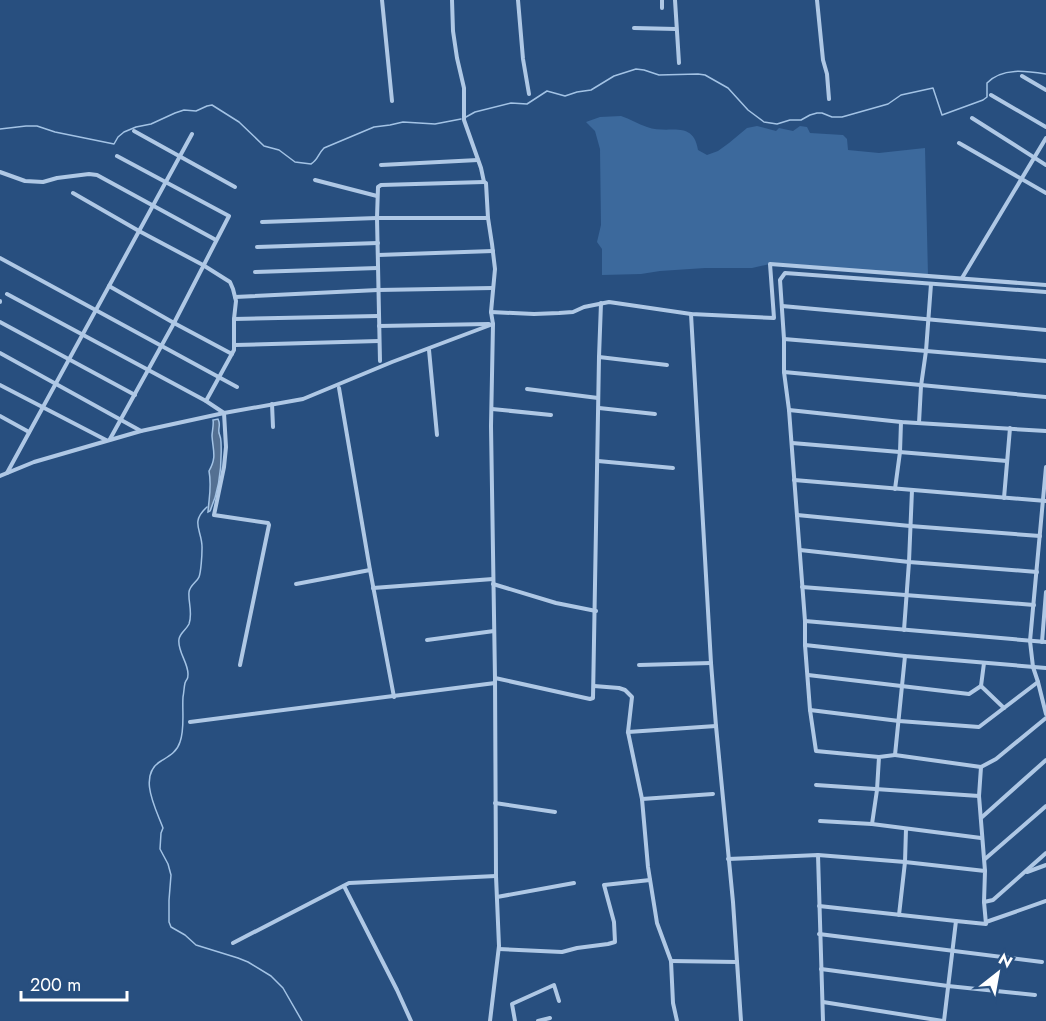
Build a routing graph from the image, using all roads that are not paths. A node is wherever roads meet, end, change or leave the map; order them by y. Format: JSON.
{"nodes":[{"id":1,"x":382,"y":0,"type":"edge"},
{"id":2,"x":452,"y":0,"type":"edge"},
{"id":3,"x":518,"y":0,"type":"edge"},
{"id":4,"x":662,"y":0,"type":"edge"},
{"id":5,"x":675,"y":0,"type":"edge"},
{"id":6,"x":817,"y":0,"type":"edge"},
{"id":7,"x":662,"y":8,"type":"dead end"},
{"id":8,"x":634,"y":28,"type":"dead end"},
{"id":9,"x":676,"y":29,"type":"junction"},
{"id":10,"x":679,"y":63,"type":"dead end"},
{"id":11,"x":1022,"y":76,"type":"dead end"},
{"id":12,"x":1046,"y":90,"type":"edge"},
{"id":13,"x":529,"y":94,"type":"dead end"},
{"id":14,"x":991,"y":95,"type":"dead end"},
{"id":15,"x":830,"y":99,"type":"dead end"},
{"id":16,"x":392,"y":101,"type":"dead end"},
{"id":17,"x":972,"y":118,"type":"dead end"},
{"id":18,"x":1046,"y":127,"type":"edge"},
{"id":19,"x":134,"y":131,"type":"dead end"},
{"id":20,"x":192,"y":134,"type":"dead end"},
{"id":21,"x":1046,"y":138,"type":"edge"},
{"id":22,"x":959,"y":143,"type":"dead end"},
{"id":23,"x":117,"y":156,"type":"dead end"},
{"id":24,"x":180,"y":157,"type":"junction"},
{"id":25,"x":1035,"y":158,"type":"junction"},
{"id":26,"x":478,"y":160,"type":"junction"},
{"id":27,"x":381,"y":165,"type":"dead end"},
{"id":28,"x":1046,"y":165,"type":"edge"},
{"id":29,"x":0,"y":172,"type":"edge"},
{"id":30,"x":1021,"y":179,"type":"junction"},
{"id":31,"x":315,"y":180,"type":"dead end"},
{"id":32,"x":166,"y":182,"type":"junction"},
{"id":33,"x":484,"y":182,"type":"junction"},
{"id":34,"x":235,"y":187,"type":"dead end"},
{"id":35,"x":73,"y":193,"type":"dead end"},
{"id":36,"x":1046,"y":193,"type":"edge"},
{"id":37,"x":377,"y":196,"type":"junction"},
{"id":38,"x":153,"y":206,"type":"junction"},
{"id":39,"x":377,"y":218,"type":"junction"},
{"id":40,"x":488,"y":218,"type":"junction"},
{"id":41,"x":262,"y":222,"type":"dead end"},
{"id":42,"x":139,"y":231,"type":"junction"},
{"id":43,"x":216,"y":240,"type":"junction"},
{"id":44,"x":378,"y":243,"type":"junction"},
{"id":45,"x":257,"y":247,"type":"dead end"},
{"id":46,"x":493,"y":251,"type":"junction"},
{"id":47,"x":378,"y":255,"type":"junction"},
{"id":48,"x":0,"y":258,"type":"edge"},
{"id":49,"x":203,"y":265,"type":"junction"},
{"id":50,"x":378,"y":268,"type":"junction"},
{"id":51,"x":255,"y":272,"type":"dead end"},
{"id":52,"x":962,"y":278,"type":"junction"},
{"id":53,"x":931,"y":284,"type":"junction"},
{"id":54,"x":1046,"y":285,"type":"edge"},
{"id":55,"x":109,"y":286,"type":"junction"},
{"id":56,"x":493,"y":288,"type":"junction"},
{"id":57,"x":378,"y":290,"type":"junction"},
{"id":58,"x":1046,"y":292,"type":"edge"},
{"id":59,"x":7,"y":294,"type":"dead end"},
{"id":60,"x":235,"y":297,"type":"junction"},
{"id":61,"x":601,"y":303,"type":"junction"},
{"id":62,"x":782,"y":306,"type":"junction"},
{"id":63,"x":95,"y":311,"type":"junction"},
{"id":64,"x":491,"y":312,"type":"junction"},
{"id":65,"x":691,"y":314,"type":"junction"},
{"id":66,"x":378,"y":316,"type":"junction"},
{"id":67,"x":234,"y":319,"type":"junction"},
{"id":68,"x":928,"y":320,"type":"junction"},
{"id":69,"x":0,"y":322,"type":"edge"},
{"id":70,"x":174,"y":323,"type":"junction"},
{"id":71,"x":493,"y":324,"type":"junction"},
{"id":72,"x":379,"y":326,"type":"junction"},
{"id":73,"x":1046,"y":330,"type":"edge"},
{"id":74,"x":82,"y":335,"type":"junction"},
{"id":75,"x":784,"y":339,"type":"junction"},
{"id":76,"x":379,"y":341,"type":"junction"},
{"id":77,"x":235,"y":345,"type":"junction"},
{"id":78,"x":161,"y":346,"type":"junction"},
{"id":79,"x":429,"y":350,"type":"junction"},
{"id":80,"x":926,"y":351,"type":"junction"},
{"id":81,"x":0,"y":353,"type":"edge"},
{"id":82,"x":232,"y":354,"type":"junction"},
{"id":83,"x":599,"y":357,"type":"junction"},
{"id":84,"x":69,"y":359,"type":"junction"},
{"id":85,"x":380,"y":361,"type":"dead end"},
{"id":86,"x":1046,"y":361,"type":"edge"},
{"id":87,"x":667,"y":365,"type":"dead end"},
{"id":88,"x":148,"y":370,"type":"junction"},
{"id":89,"x":784,"y":372,"type":"junction"},
{"id":90,"x":219,"y":377,"type":"junction"},
{"id":91,"x":56,"y":383,"type":"junction"},
{"id":92,"x":0,"y":385,"type":"edge"},
{"id":93,"x":921,"y":386,"type":"junction"},
{"id":94,"x":237,"y":387,"type":"dead end"},
{"id":95,"x":339,"y":388,"type":"dead end"},
{"id":96,"x":527,"y":389,"type":"dead end"},
{"id":97,"x":135,"y":395,"type":"junction"},
{"id":98,"x":1046,"y":397,"type":"edge"},
{"id":99,"x":598,"y":398,"type":"junction"},
{"id":100,"x":206,"y":401,"type":"junction"},
{"id":101,"x":272,"y":404,"type":"junction"},
{"id":102,"x":42,"y":407,"type":"junction"},
{"id":103,"x":598,"y":408,"type":"junction"},
{"id":104,"x":492,"y":409,"type":"junction"},
{"id":105,"x":789,"y":410,"type":"junction"},
{"id":106,"x":224,"y":413,"type":"junction"},
{"id":107,"x":655,"y":414,"type":"dead end"},
{"id":108,"x":551,"y":415,"type":"dead end"},
{"id":109,"x":0,"y":416,"type":"edge"},
{"id":110,"x":121,"y":420,"type":"junction"},
{"id":111,"x":901,"y":422,"type":"junction"},
{"id":112,"x":919,"y":423,"type":"junction"},
{"id":113,"x":273,"y":427,"type":"dead end"},
{"id":114,"x":1010,"y":428,"type":"junction"},
{"id":115,"x":141,"y":430,"type":"junction"},
{"id":116,"x":1046,"y":431,"type":"edge"},
{"id":117,"x":29,"y":432,"type":"junction"},
{"id":118,"x":437,"y":435,"type":"dead end"},
{"id":119,"x":109,"y":440,"type":"junction"},
{"id":120,"x":792,"y":443,"type":"junction"},
{"id":121,"x":900,"y":452,"type":"junction"},
{"id":122,"x":598,"y":461,"type":"junction"},
{"id":123,"x":1007,"y":461,"type":"junction"},
{"id":124,"x":1046,"y":467,"type":"edge"},
{"id":125,"x":673,"y":468,"type":"dead end"},
{"id":126,"x":6,"y":474,"type":"junction"},
{"id":127,"x":0,"y":476,"type":"edge"},
{"id":128,"x":795,"y":480,"type":"junction"},
{"id":129,"x":895,"y":489,"type":"junction"},
{"id":130,"x":912,"y":490,"type":"junction"},
{"id":131,"x":1004,"y":498,"type":"junction"},
{"id":132,"x":1044,"y":501,"type":"edge"},
{"id":133,"x":797,"y":514,"type":"junction"},
{"id":134,"x":910,"y":526,"type":"junction"},
{"id":135,"x":1040,"y":536,"type":"junction"},
{"id":136,"x":800,"y":550,"type":"junction"},
{"id":137,"x":909,"y":562,"type":"junction"},
{"id":138,"x":370,"y":570,"type":"junction"},
{"id":139,"x":1037,"y":572,"type":"junction"},
{"id":140,"x":493,"y":582,"type":"junction"},
{"id":141,"x":296,"y":584,"type":"dead end"},
{"id":142,"x":802,"y":587,"type":"junction"},
{"id":143,"x":373,"y":588,"type":"junction"},
{"id":144,"x":1046,"y":592,"type":"edge"},
{"id":145,"x":906,"y":594,"type":"junction"},
{"id":146,"x":1046,"y":604,"type":"edge"},
{"id":147,"x":1034,"y":605,"type":"junction"},
{"id":148,"x":596,"y":611,"type":"junction"},
{"id":149,"x":805,"y":621,"type":"junction"},
{"id":150,"x":904,"y":630,"type":"junction"},
{"id":151,"x":494,"y":631,"type":"junction"},
{"id":152,"x":428,"y":640,"type":"dead end"},
{"id":153,"x":1030,"y":641,"type":"junction"},
{"id":154,"x":1044,"y":642,"type":"edge"},
{"id":155,"x":805,"y":645,"type":"junction"},
{"id":156,"x":905,"y":656,"type":"junction"},
{"id":157,"x":711,"y":663,"type":"junction"},
{"id":158,"x":984,"y":663,"type":"junction"},
{"id":159,"x":240,"y":665,"type":"dead end"},
{"id":160,"x":639,"y":665,"type":"dead end"},
{"id":161,"x":1033,"y":667,"type":"junction"},
{"id":162,"x":1046,"y":668,"type":"edge"},
{"id":163,"x":808,"y":675,"type":"junction"},
{"id":164,"x":495,"y":680,"type":"junction"},
{"id":165,"x":1038,"y":682,"type":"junction"},
{"id":166,"x":594,"y":686,"type":"junction"},
{"id":167,"x":981,"y":686,"type":"junction"},
{"id":168,"x":903,"y":687,"type":"junction"},
{"id":169,"x":394,"y":696,"type":"junction"},
{"id":170,"x":1004,"y":708,"type":"junction"},
{"id":171,"x":810,"y":710,"type":"junction"},
{"id":172,"x":1046,"y":716,"type":"edge"},
{"id":173,"x":899,"y":721,"type":"junction"},
{"id":174,"x":190,"y":722,"type":"dead end"},
{"id":175,"x":716,"y":726,"type":"junction"},
{"id":176,"x":628,"y":732,"type":"junction"},
{"id":177,"x":896,"y":756,"type":"junction"},
{"id":178,"x":879,"y":758,"type":"junction"},
{"id":179,"x":1046,"y":760,"type":"edge"},
{"id":180,"x":981,"y":767,"type":"junction"},
{"id":181,"x":816,"y":785,"type":"dead end"},
{"id":182,"x":877,"y":790,"type":"junction"},
{"id":183,"x":713,"y":794,"type":"dead end"},
{"id":184,"x":979,"y":796,"type":"junction"},
{"id":185,"x":642,"y":799,"type":"junction"},
{"id":186,"x":495,"y":803,"type":"junction"},
{"id":187,"x":1046,"y":806,"type":"edge"},
{"id":188,"x":555,"y":812,"type":"dead end"},
{"id":189,"x":980,"y":819,"type":"junction"},
{"id":190,"x":820,"y":821,"type":"dead end"},
{"id":191,"x":872,"y":824,"type":"junction"},
{"id":192,"x":906,"y":829,"type":"junction"},
{"id":193,"x":981,"y":838,"type":"junction"},
{"id":194,"x":1046,"y":853,"type":"edge"},
{"id":195,"x":818,"y":855,"type":"junction"},
{"id":196,"x":728,"y":859,"type":"junction"},
{"id":197,"x":984,"y":859,"type":"junction"},
{"id":198,"x":905,"y":862,"type":"junction"},
{"id":199,"x":1046,"y":865,"type":"edge"},
{"id":200,"x":985,"y":871,"type":"junction"},
{"id":201,"x":1023,"y":873,"type":"junction"},
{"id":202,"x":496,"y":876,"type":"junction"},
{"id":203,"x":650,"y":880,"type":"junction"},
{"id":204,"x":574,"y":883,"type":"dead end"},
{"id":205,"x":344,"y":886,"type":"junction"},
{"id":206,"x":497,"y":897,"type":"junction"},
{"id":207,"x":984,"y":902,"type":"junction"},
{"id":208,"x":1046,"y":902,"type":"edge"},
{"id":209,"x":819,"y":906,"type":"junction"},
{"id":210,"x":898,"y":915,"type":"junction"},
{"id":211,"x":956,"y":921,"type":"junction"},
{"id":212,"x":986,"y":922,"type":"junction"},
{"id":213,"x":819,"y":934,"type":"junction"},
{"id":214,"x":233,"y":944,"type":"dead end"},
{"id":215,"x":499,"y":949,"type":"junction"},
{"id":216,"x":953,"y":950,"type":"junction"},
{"id":217,"x":671,"y":961,"type":"junction"},
{"id":218,"x":737,"y":962,"type":"junction"},
{"id":219,"x":1042,"y":962,"type":"dead end"},
{"id":220,"x":821,"y":969,"type":"junction"},
{"id":221,"x":948,"y":986,"type":"junction"},
{"id":222,"x":1035,"y":995,"type":"dead end"},
{"id":223,"x":559,"y":1001,"type":"dead end"},
{"id":224,"x":823,"y":1002,"type":"junction"},
{"id":225,"x":550,"y":1018,"type":"dead end"},
{"id":226,"x":411,"y":1021,"type":"edge"},
{"id":227,"x":490,"y":1021,"type":"edge"},
{"id":228,"x":515,"y":1021,"type":"edge"},
{"id":229,"x":538,"y":1021,"type":"edge"},
{"id":230,"x":676,"y":1021,"type":"edge"},
{"id":231,"x":741,"y":1021,"type":"edge"},
{"id":232,"x":823,"y":1021,"type":"edge"},
{"id":233,"x":943,"y":1021,"type":"edge"}],
"edges":[{"from":1,"to":16,"type":"street"},
{"from":2,"to":26,"type":"street"},
{"from":3,"to":13,"type":"street"},
{"from":4,"to":7,"type":"street"},
{"from":5,"to":9,"type":"street"},
{"from":6,"to":15,"type":"street"},
{"from":8,"to":9,"type":"street"},
{"from":9,"to":10,"type":"street"},
{"from":11,"to":12,"type":"street"},
{"from":14,"to":18,"type":"street"},
{"from":17,"to":25,"type":"street"},
{"from":19,"to":24,"type":"street"},
{"from":20,"to":24,"type":"street"},
{"from":21,"to":25,"type":"street"},
{"from":22,"to":30,"type":"street"},
{"from":23,"to":32,"type":"street"},
{"from":24,"to":32,"type":"street"},
{"from":24,"to":34,"type":"street"},
{"from":25,"to":28,"type":"street"},
{"from":25,"to":30,"type":"street"},
{"from":26,"to":27,"type":"street"},
{"from":26,"to":33,"type":"street"},
{"from":29,"to":38,"type":"street"},
{"from":30,"to":36,"type":"street"},
{"from":30,"to":52,"type":"street"},
{"from":31,"to":37,"type":"street"},
{"from":32,"to":38,"type":"street"},
{"from":32,"to":43,"type":"street"},
{"from":33,"to":37,"type":"street"},
{"from":33,"to":40,"type":"street"},
{"from":35,"to":42,"type":"street"},
{"from":37,"to":39,"type":"street"},
{"from":38,"to":42,"type":"street"},
{"from":38,"to":43,"type":"street"},
{"from":39,"to":40,"type":"street"},
{"from":39,"to":41,"type":"street"},
{"from":39,"to":44,"type":"street"},
{"from":40,"to":46,"type":"street"},
{"from":42,"to":49,"type":"street"},
{"from":42,"to":55,"type":"street"},
{"from":43,"to":49,"type":"street"},
{"from":44,"to":45,"type":"street"},
{"from":44,"to":47,"type":"street"},
{"from":46,"to":47,"type":"street"},
{"from":46,"to":56,"type":"street"},
{"from":47,"to":50,"type":"street"},
{"from":48,"to":63,"type":"street"},
{"from":49,"to":60,"type":"street"},
{"from":49,"to":70,"type":"street"},
{"from":50,"to":51,"type":"street"},
{"from":50,"to":57,"type":"street"},
{"from":52,"to":54,"type":"street"},
{"from":52,"to":65,"type":"street"},
{"from":53,"to":58,"type":"street"},
{"from":53,"to":62,"type":"street"},
{"from":53,"to":68,"type":"street"},
{"from":55,"to":63,"type":"street"},
{"from":55,"to":70,"type":"street"},
{"from":56,"to":57,"type":"street"},
{"from":56,"to":64,"type":"street"},
{"from":57,"to":60,"type":"street"},
{"from":57,"to":66,"type":"street"},
{"from":59,"to":74,"type":"street"},
{"from":60,"to":67,"type":"street"},
{"from":61,"to":64,"type":"street"},
{"from":61,"to":65,"type":"street"},
{"from":61,"to":83,"type":"street"},
{"from":62,"to":68,"type":"street"},
{"from":62,"to":75,"type":"street"},
{"from":63,"to":74,"type":"street"},
{"from":63,"to":78,"type":"street"},
{"from":64,"to":71,"type":"street"},
{"from":65,"to":157,"type":"street"},
{"from":66,"to":67,"type":"street"},
{"from":66,"to":72,"type":"street"},
{"from":67,"to":77,"type":"street"},
{"from":68,"to":73,"type":"street"},
{"from":68,"to":80,"type":"street"},
{"from":69,"to":84,"type":"street"},
{"from":70,"to":78,"type":"street"},
{"from":70,"to":82,"type":"street"},
{"from":71,"to":72,"type":"street"},
{"from":71,"to":79,"type":"street"},
{"from":71,"to":104,"type":"street"},
{"from":72,"to":76,"type":"street"},
{"from":74,"to":84,"type":"street"},
{"from":74,"to":88,"type":"street"},
{"from":75,"to":80,"type":"street"},
{"from":75,"to":89,"type":"street"},
{"from":76,"to":77,"type":"street"},
{"from":76,"to":85,"type":"street"},
{"from":77,"to":82,"type":"street"},
{"from":78,"to":88,"type":"street"},
{"from":78,"to":90,"type":"street"},
{"from":79,"to":101,"type":"street"},
{"from":79,"to":118,"type":"street"},
{"from":80,"to":86,"type":"street"},
{"from":80,"to":93,"type":"street"},
{"from":81,"to":91,"type":"street"},
{"from":82,"to":90,"type":"street"},
{"from":83,"to":87,"type":"street"},
{"from":83,"to":99,"type":"street"},
{"from":84,"to":91,"type":"street"},
{"from":84,"to":97,"type":"street"},
{"from":88,"to":97,"type":"street"},
{"from":88,"to":100,"type":"street"},
{"from":89,"to":93,"type":"street"},
{"from":89,"to":105,"type":"street"},
{"from":90,"to":94,"type":"street"},
{"from":90,"to":100,"type":"street"},
{"from":91,"to":102,"type":"street"},
{"from":91,"to":110,"type":"street"},
{"from":92,"to":102,"type":"street"},
{"from":93,"to":98,"type":"street"},
{"from":93,"to":112,"type":"street"},
{"from":95,"to":138,"type":"street"},
{"from":96,"to":99,"type":"street"},
{"from":97,"to":110,"type":"street"},
{"from":99,"to":103,"type":"street"},
{"from":100,"to":106,"type":"street"},
{"from":101,"to":106,"type":"street"},
{"from":101,"to":113,"type":"street"},
{"from":102,"to":117,"type":"street"},
{"from":102,"to":119,"type":"street"},
{"from":103,"to":107,"type":"street"},
{"from":103,"to":122,"type":"street"},
{"from":104,"to":108,"type":"street"},
{"from":104,"to":140,"type":"street"},
{"from":105,"to":111,"type":"street"},
{"from":105,"to":120,"type":"street"},
{"from":106,"to":115,"type":"street"},
{"from":106,"to":159,"type":"street"},
{"from":109,"to":117,"type":"street"},
{"from":110,"to":115,"type":"street"},
{"from":110,"to":119,"type":"street"},
{"from":111,"to":112,"type":"street"},
{"from":111,"to":121,"type":"street"},
{"from":112,"to":114,"type":"street"},
{"from":114,"to":116,"type":"street"},
{"from":114,"to":123,"type":"street"},
{"from":115,"to":119,"type":"street"},
{"from":117,"to":126,"type":"street"},
{"from":119,"to":126,"type":"street"},
{"from":120,"to":121,"type":"street"},
{"from":120,"to":128,"type":"street"},
{"from":121,"to":123,"type":"street"},
{"from":121,"to":129,"type":"street"},
{"from":122,"to":125,"type":"street"},
{"from":122,"to":148,"type":"street"},
{"from":123,"to":131,"type":"street"},
{"from":124,"to":132,"type":"street"},
{"from":126,"to":127,"type":"street"},
{"from":128,"to":129,"type":"street"},
{"from":128,"to":133,"type":"street"},
{"from":129,"to":130,"type":"street"},
{"from":130,"to":131,"type":"street"},
{"from":130,"to":134,"type":"street"},
{"from":131,"to":132,"type":"street"},
{"from":132,"to":135,"type":"street"},
{"from":133,"to":134,"type":"street"},
{"from":133,"to":136,"type":"street"},
{"from":134,"to":135,"type":"street"},
{"from":134,"to":137,"type":"street"},
{"from":135,"to":139,"type":"street"},
{"from":136,"to":137,"type":"street"},
{"from":136,"to":142,"type":"street"},
{"from":137,"to":139,"type":"street"},
{"from":137,"to":145,"type":"street"},
{"from":138,"to":141,"type":"street"},
{"from":138,"to":143,"type":"street"},
{"from":139,"to":147,"type":"street"},
{"from":140,"to":143,"type":"street"},
{"from":140,"to":148,"type":"street"},
{"from":140,"to":151,"type":"street"},
{"from":142,"to":145,"type":"street"},
{"from":142,"to":149,"type":"street"},
{"from":143,"to":169,"type":"street"},
{"from":144,"to":146,"type":"street"},
{"from":145,"to":147,"type":"street"},
{"from":145,"to":150,"type":"street"},
{"from":146,"to":154,"type":"street"},
{"from":147,"to":153,"type":"street"},
{"from":148,"to":166,"type":"street"},
{"from":149,"to":150,"type":"street"},
{"from":149,"to":155,"type":"street"},
{"from":150,"to":153,"type":"street"},
{"from":151,"to":152,"type":"street"},
{"from":151,"to":164,"type":"street"},
{"from":153,"to":154,"type":"street"},
{"from":153,"to":161,"type":"street"},
{"from":155,"to":156,"type":"street"},
{"from":155,"to":163,"type":"street"},
{"from":156,"to":158,"type":"street"},
{"from":156,"to":168,"type":"street"},
{"from":157,"to":160,"type":"street"},
{"from":157,"to":175,"type":"street"},
{"from":158,"to":161,"type":"street"},
{"from":158,"to":167,"type":"street"},
{"from":161,"to":162,"type":"street"},
{"from":161,"to":165,"type":"street"},
{"from":163,"to":168,"type":"street"},
{"from":163,"to":171,"type":"street"},
{"from":164,"to":166,"type":"street"},
{"from":164,"to":169,"type":"street"},
{"from":164,"to":186,"type":"street"},
{"from":165,"to":170,"type":"street"},
{"from":165,"to":172,"type":"street"},
{"from":166,"to":176,"type":"street"},
{"from":167,"to":168,"type":"street"},
{"from":167,"to":170,"type":"street"},
{"from":168,"to":173,"type":"street"},
{"from":169,"to":174,"type":"street"},
{"from":170,"to":173,"type":"street"},
{"from":171,"to":173,"type":"street"},
{"from":171,"to":178,"type":"street"},
{"from":172,"to":180,"type":"street"},
{"from":173,"to":177,"type":"street"},
{"from":175,"to":176,"type":"street"},
{"from":175,"to":196,"type":"street"},
{"from":176,"to":185,"type":"street"},
{"from":177,"to":178,"type":"street"},
{"from":177,"to":180,"type":"street"},
{"from":178,"to":182,"type":"street"},
{"from":179,"to":189,"type":"street"},
{"from":180,"to":184,"type":"street"},
{"from":181,"to":182,"type":"street"},
{"from":182,"to":184,"type":"street"},
{"from":182,"to":191,"type":"street"},
{"from":183,"to":185,"type":"street"},
{"from":184,"to":189,"type":"street"},
{"from":185,"to":203,"type":"street"},
{"from":186,"to":188,"type":"street"},
{"from":186,"to":202,"type":"street"},
{"from":187,"to":197,"type":"street"},
{"from":189,"to":193,"type":"street"},
{"from":190,"to":191,"type":"street"},
{"from":191,"to":192,"type":"street"},
{"from":192,"to":193,"type":"street"},
{"from":192,"to":198,"type":"street"},
{"from":193,"to":197,"type":"street"},
{"from":194,"to":201,"type":"street"},
{"from":195,"to":196,"type":"street"},
{"from":195,"to":198,"type":"street"},
{"from":195,"to":209,"type":"street"},
{"from":196,"to":218,"type":"street"},
{"from":197,"to":200,"type":"street"},
{"from":198,"to":200,"type":"street"},
{"from":198,"to":210,"type":"street"},
{"from":199,"to":201,"type":"street"},
{"from":200,"to":207,"type":"street"},
{"from":201,"to":207,"type":"street"},
{"from":202,"to":205,"type":"street"},
{"from":202,"to":206,"type":"street"},
{"from":203,"to":215,"type":"street"},
{"from":203,"to":217,"type":"street"},
{"from":204,"to":206,"type":"street"},
{"from":205,"to":214,"type":"street"},
{"from":205,"to":226,"type":"street"},
{"from":206,"to":215,"type":"street"},
{"from":207,"to":212,"type":"street"},
{"from":208,"to":212,"type":"street"},
{"from":209,"to":210,"type":"street"},
{"from":209,"to":213,"type":"street"},
{"from":210,"to":211,"type":"street"},
{"from":211,"to":212,"type":"street"},
{"from":211,"to":216,"type":"street"},
{"from":213,"to":216,"type":"street"},
{"from":213,"to":220,"type":"street"},
{"from":215,"to":227,"type":"street"},
{"from":216,"to":219,"type":"street"},
{"from":216,"to":221,"type":"street"},
{"from":217,"to":218,"type":"street"},
{"from":217,"to":230,"type":"street"},
{"from":218,"to":231,"type":"street"},
{"from":220,"to":221,"type":"street"},
{"from":220,"to":224,"type":"street"},
{"from":221,"to":222,"type":"street"},
{"from":221,"to":233,"type":"street"},
{"from":223,"to":228,"type":"street"},
{"from":224,"to":232,"type":"street"},
{"from":224,"to":233,"type":"street"},
{"from":225,"to":229,"type":"street"}]}
